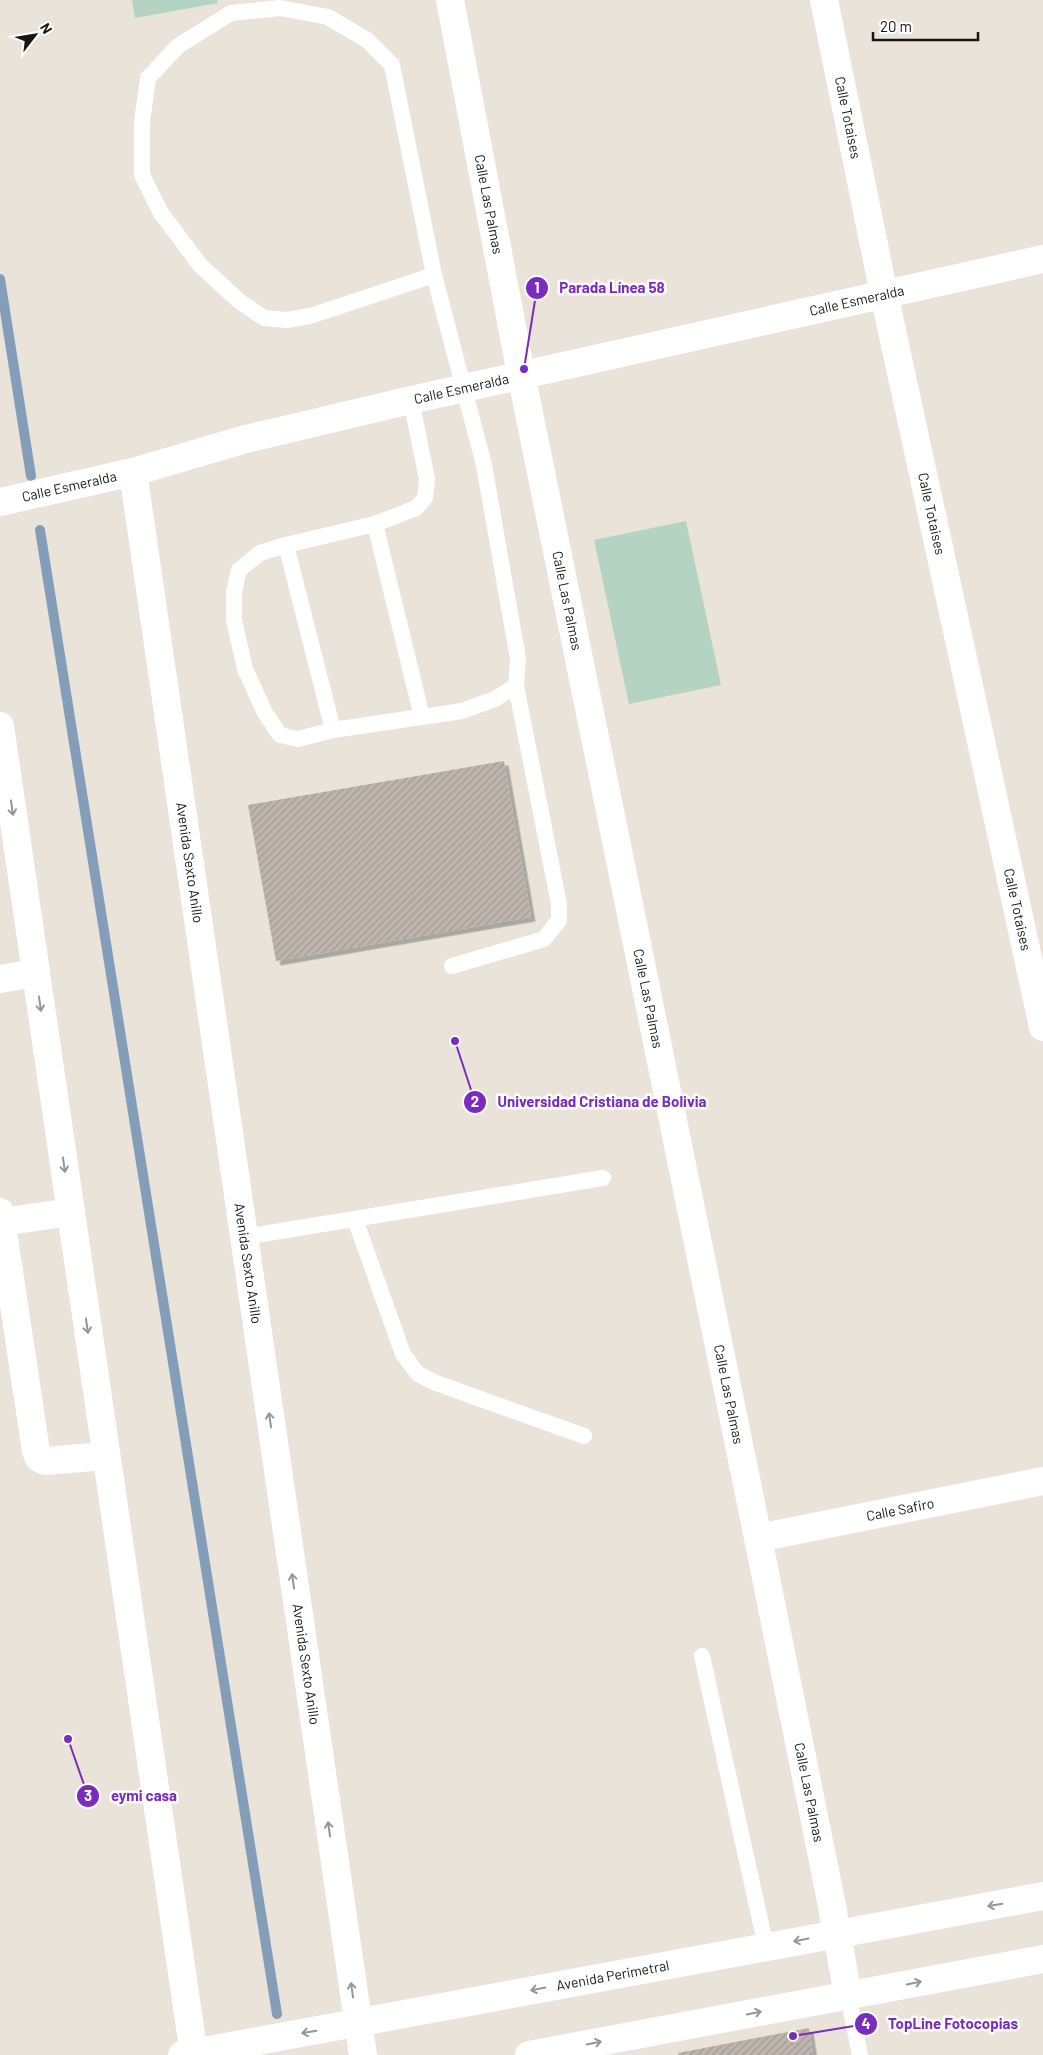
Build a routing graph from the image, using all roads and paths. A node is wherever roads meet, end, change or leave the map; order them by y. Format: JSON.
{"nodes":[{"id":1,"x":450,"y":0,"type":"edge"},
{"id":2,"x":824,"y":0,"type":"edge"},
{"id":3,"x":1043,"y":259,"type":"edge"},
{"id":4,"x":434,"y":275,"type":"junction"},
{"id":5,"x":884,"y":294,"type":"junction"},
{"id":6,"x":521,"y":374,"type":"junction"},
{"id":7,"x":464,"y":387,"type":"junction"},
{"id":8,"x":411,"y":400,"type":"junction"},
{"id":9,"x":133,"y":472,"type":"junction"},
{"id":10,"x":0,"y":502,"type":"edge"},
{"id":11,"x":375,"y":524,"type":"junction"},
{"id":12,"x":286,"y":545,"type":"junction"},
{"id":13,"x":516,"y":686,"type":"junction"},
{"id":14,"x":422,"y":717,"type":"junction"},
{"id":15,"x":333,"y":730,"type":"junction"},
{"id":16,"x":1,"y":738,"type":"edge"},
{"id":17,"x":452,"y":966,"type":"dead end"},
{"id":18,"x":36,"y":974,"type":"junction"},
{"id":19,"x":0,"y":979,"type":"edge"},
{"id":20,"x":1043,"y":1027,"type":"edge"},
{"id":21,"x":603,"y":1178,"type":"dead end"},
{"id":22,"x":71,"y":1212,"type":"junction"},
{"id":23,"x":1,"y":1217,"type":"edge"},
{"id":24,"x":355,"y":1219,"type":"junction"},
{"id":25,"x":244,"y":1237,"type":"junction"},
{"id":26,"x":584,"y":1436,"type":"dead end"},
{"id":27,"x":106,"y":1456,"type":"junction"},
{"id":28,"x":1043,"y":1481,"type":"edge"},
{"id":29,"x":758,"y":1538,"type":"junction"},
{"id":30,"x":702,"y":1656,"type":"dead end"},
{"id":31,"x":1043,"y":1896,"type":"edge"},
{"id":32,"x":837,"y":1934,"type":"junction"},
{"id":33,"x":766,"y":1947,"type":"junction"},
{"id":34,"x":1043,"y":1959,"type":"edge"},
{"id":35,"x":848,"y":1996,"type":"junction"},
{"id":36,"x":357,"y":2023,"type":"junction"},
{"id":37,"x":190,"y":2054,"type":"edge"},
{"id":38,"x":363,"y":2055,"type":"edge"},
{"id":39,"x":529,"y":2055,"type":"edge"},
{"id":40,"x":860,"y":2055,"type":"edge"}],
"edges":[{"from":1,"to":6,"type":"street","name":"Calle Las Palmas"},
{"from":2,"to":5,"type":"street","name":"Calle Totaises"},
{"from":3,"to":5,"type":"street","name":"Calle Esmeralda"},
{"from":4,"to":4,"type":"lane"},
{"from":4,"to":7,"type":"lane"},
{"from":5,"to":6,"type":"street","name":"Calle Esmeralda"},
{"from":5,"to":20,"type":"street","name":"Calle Totaises"},
{"from":6,"to":7,"type":"street","name":"Calle Esmeralda"},
{"from":6,"to":29,"type":"street","name":"Calle Las Palmas"},
{"from":7,"to":8,"type":"street","name":"Calle Esmeralda"},
{"from":7,"to":13,"type":"lane"},
{"from":8,"to":9,"type":"street","name":"Calle Esmeralda"},
{"from":8,"to":11,"type":"lane"},
{"from":9,"to":10,"type":"street","name":"Calle Esmeralda"},
{"from":9,"to":25,"type":"street","name":"Avenida Sexto Anillo"},
{"from":11,"to":12,"type":"lane"},
{"from":11,"to":14,"type":"lane"},
{"from":12,"to":15,"type":"lane"},
{"from":12,"to":15,"type":"lane"},
{"from":13,"to":14,"type":"lane"},
{"from":13,"to":17,"type":"lane"},
{"from":14,"to":15,"type":"lane"},
{"from":16,"to":18,"type":"street","one_way":true},
{"from":18,"to":19,"type":"street"},
{"from":18,"to":22,"type":"street","one_way":true},
{"from":21,"to":24,"type":"lane"},
{"from":22,"to":23,"type":"street"},
{"from":22,"to":27,"type":"street","one_way":true},
{"from":23,"to":27,"type":"street"},
{"from":24,"to":25,"type":"lane"},
{"from":24,"to":26,"type":"lane"},
{"from":36,"to":25,"type":"street","name":"Avenida Sexto Anillo","one_way":true},
{"from":27,"to":37,"type":"street"},
{"from":28,"to":29,"type":"street","name":"Calle Safiro"},
{"from":29,"to":32,"type":"street","name":"Calle Las Palmas"},
{"from":30,"to":33,"type":"lane"},
{"from":31,"to":32,"type":"street","name":"Avenida Perimetral","one_way":true},
{"from":32,"to":33,"type":"street","name":"Avenida Perimetral","one_way":true},
{"from":32,"to":35,"type":"street","name":"Calle Las Palmas"},
{"from":33,"to":36,"type":"street","name":"Avenida Perimetral","one_way":true},
{"from":35,"to":34,"type":"street","one_way":true},
{"from":39,"to":35,"type":"street","one_way":true},
{"from":35,"to":40,"type":"lane"},
{"from":36,"to":37,"type":"street","name":"Avenida Perimetral","one_way":true},
{"from":36,"to":38,"type":"street","name":"Avenida Sexto Anillo"}]}
